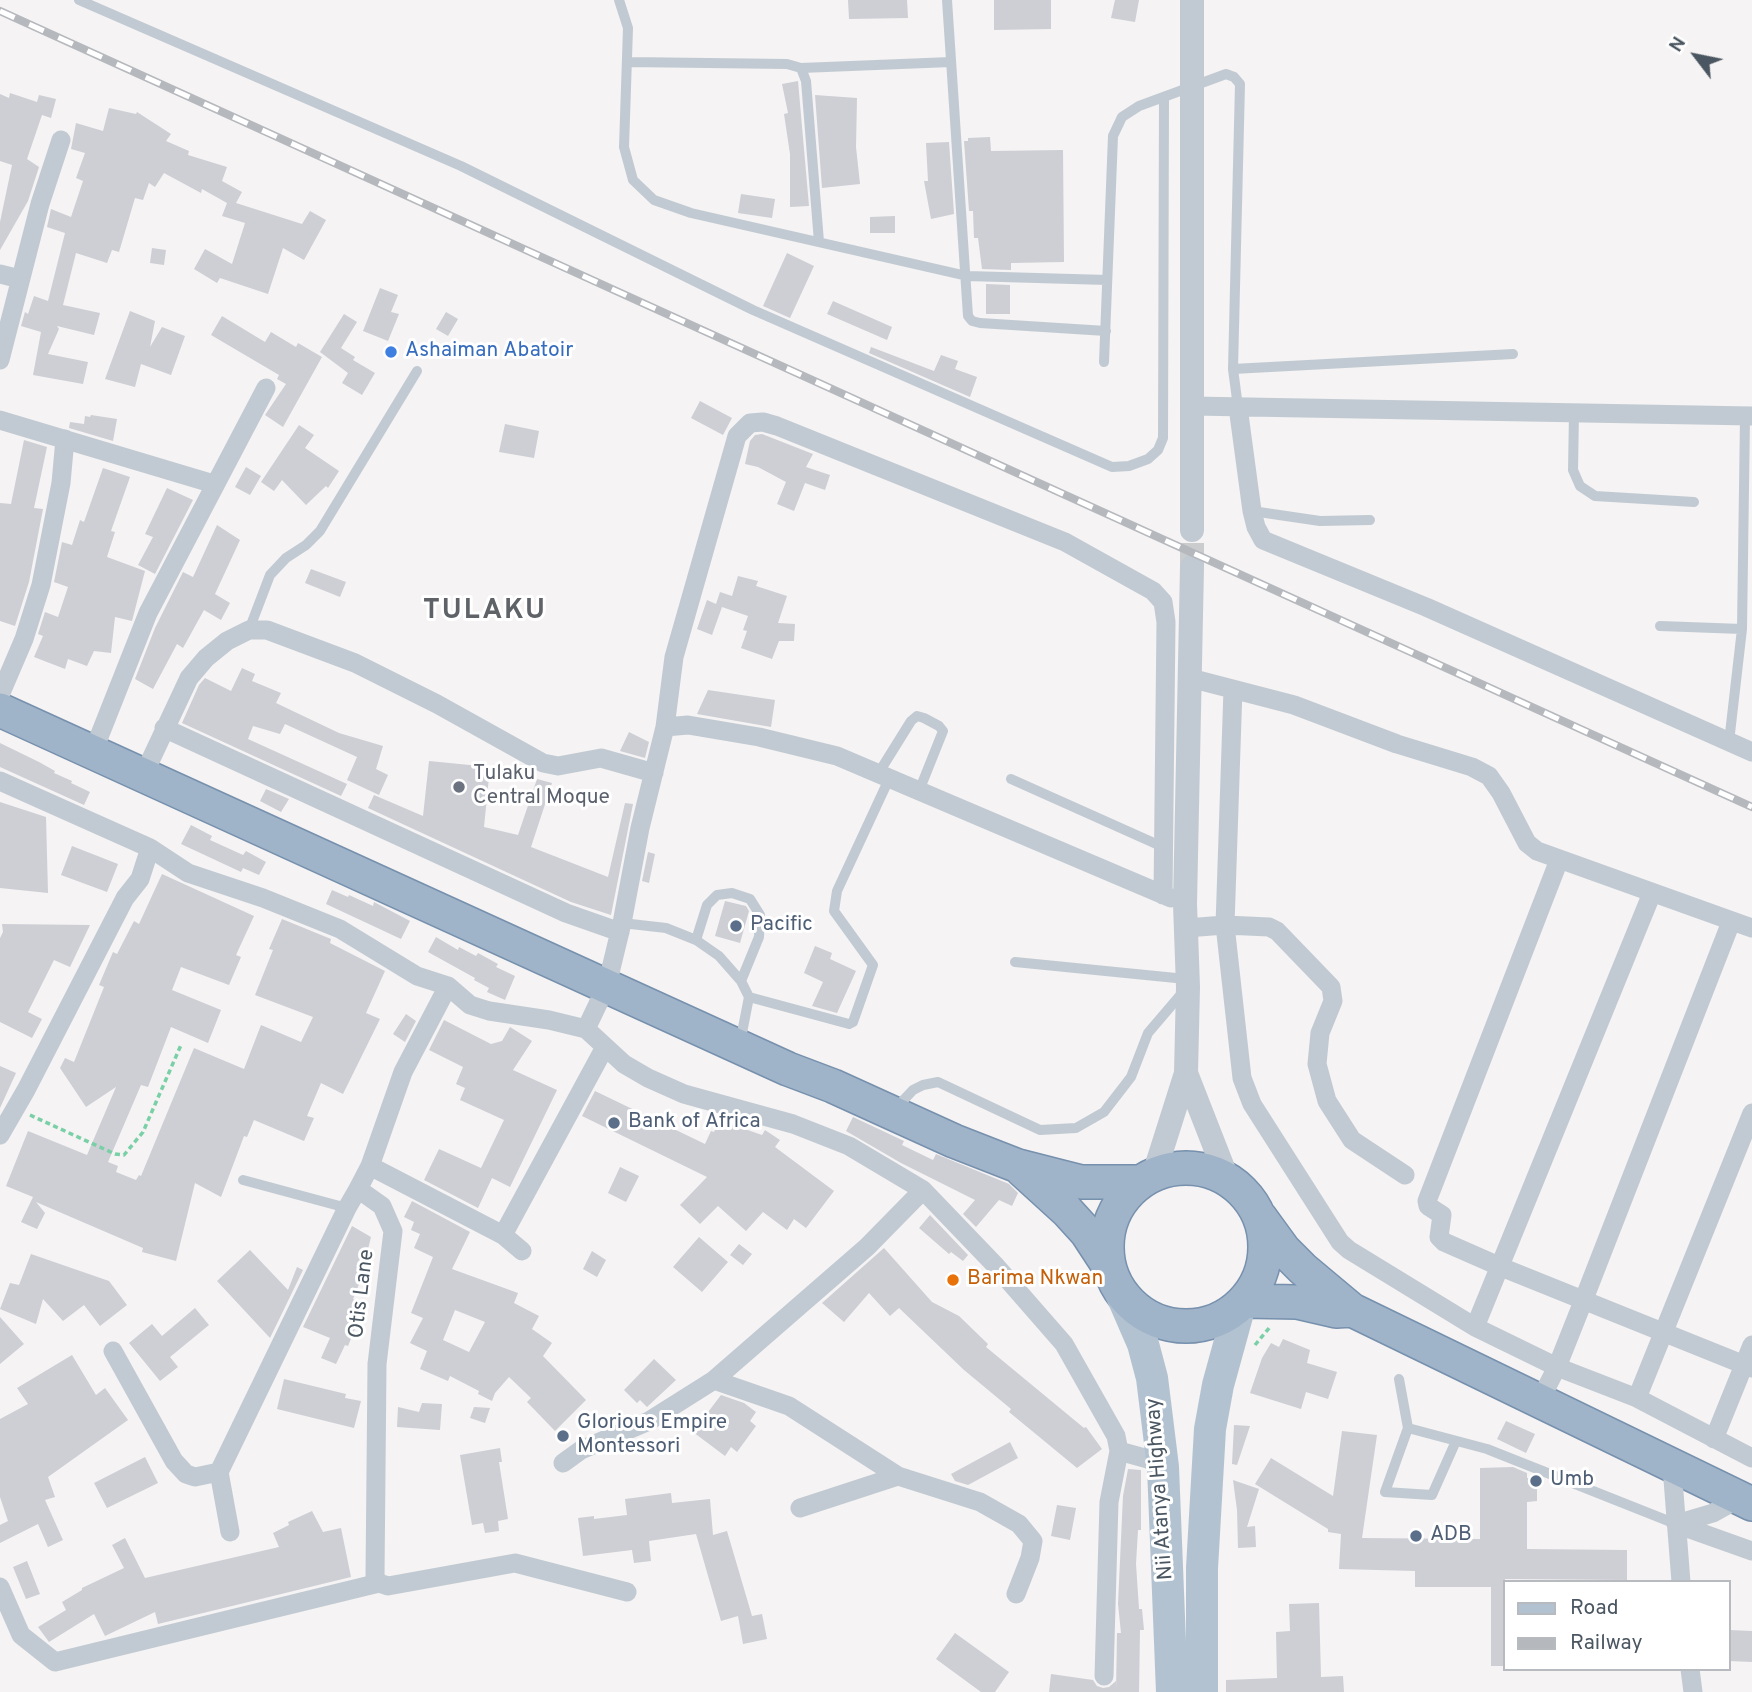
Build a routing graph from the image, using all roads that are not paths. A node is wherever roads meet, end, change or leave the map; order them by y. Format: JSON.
{"nodes":[{"id":1,"x":79,"y":0,"type":"edge"},
{"id":2,"x":620,"y":0,"type":"edge"},
{"id":3,"x":947,"y":0,"type":"edge"},
{"id":4,"x":1192,"y":0,"type":"edge"},
{"id":5,"x":628,"y":62,"type":"junction"},
{"id":6,"x":951,"y":62,"type":"junction"},
{"id":7,"x":801,"y":68,"type":"junction"},
{"id":8,"x":1190,"y":89,"type":"junction"},
{"id":9,"x":1164,"y":98,"type":"junction"},
{"id":10,"x":61,"y":140,"type":"dead end"},
{"id":11,"x":819,"y":242,"type":"junction"},
{"id":12,"x":0,"y":274,"type":"edge"},
{"id":13,"x":967,"y":276,"type":"junction"},
{"id":14,"x":20,"y":279,"type":"junction"},
{"id":15,"x":1108,"y":280,"type":"junction"},
{"id":16,"x":1106,"y":331,"type":"junction"},
{"id":17,"x":1513,"y":354,"type":"dead end"},
{"id":18,"x":0,"y":360,"type":"edge"},
{"id":19,"x":1104,"y":362,"type":"dead end"},
{"id":20,"x":1233,"y":369,"type":"junction"},
{"id":21,"x":417,"y":371,"type":"dead end"},
{"id":22,"x":266,"y":388,"type":"dead end"},
{"id":23,"x":1192,"y":406,"type":"junction"},
{"id":24,"x":1238,"y":407,"type":"junction"},
{"id":25,"x":1574,"y":413,"type":"junction"},
{"id":26,"x":1749,"y":416,"type":"edge"},
{"id":27,"x":0,"y":420,"type":"edge"},
{"id":28,"x":65,"y":439,"type":"junction"},
{"id":29,"x":214,"y":484,"type":"junction"},
{"id":30,"x":1693,"y":502,"type":"dead end"},
{"id":31,"x":1252,"y":511,"type":"junction"},
{"id":32,"x":1370,"y":520,"type":"dead end"},
{"id":33,"x":1192,"y":530,"type":"tunnel mouth"},
{"id":34,"x":1192,"y":567,"type":"tunnel mouth"},
{"id":35,"x":1660,"y":626,"type":"dead end"},
{"id":36,"x":1742,"y":629,"type":"junction"},
{"id":37,"x":249,"y":630,"type":"junction"},
{"id":38,"x":1190,"y":678,"type":"junction"},
{"id":39,"x":1233,"y":689,"type":"junction"},
{"id":40,"x":0,"y":695,"type":"edge"},
{"id":41,"x":0,"y":710,"type":"edge"},
{"id":42,"x":665,"y":727,"type":"junction"},
{"id":43,"x":164,"y":728,"type":"junction"},
{"id":44,"x":1729,"y":742,"type":"junction"},
{"id":45,"x":93,"y":752,"type":"junction"},
{"id":46,"x":1752,"y":752,"type":"edge"},
{"id":47,"x":654,"y":773,"type":"junction"},
{"id":48,"x":144,"y":774,"type":"junction"},
{"id":49,"x":884,"y":777,"type":"junction"},
{"id":50,"x":1011,"y":779,"type":"dead end"},
{"id":51,"x":0,"y":781,"type":"edge"},
{"id":52,"x":919,"y":791,"type":"junction"},
{"id":53,"x":1163,"y":847,"type":"junction"},
{"id":54,"x":150,"y":849,"type":"junction"},
{"id":55,"x":1559,"y":860,"type":"junction"},
{"id":56,"x":1652,"y":894,"type":"junction"},
{"id":57,"x":1178,"y":909,"type":"junction"},
{"id":58,"x":1731,"y":922,"type":"junction"},
{"id":59,"x":1225,"y":925,"type":"junction"},
{"id":60,"x":621,"y":928,"type":"junction"},
{"id":61,"x":1752,"y":928,"type":"edge"},
{"id":62,"x":696,"y":940,"type":"junction"},
{"id":63,"x":1016,"y":962,"type":"dead end"},
{"id":64,"x":741,"y":981,"type":"junction"},
{"id":65,"x":1188,"y":983,"type":"junction"},
{"id":66,"x":607,"y":985,"type":"junction"},
{"id":67,"x":448,"y":986,"type":"junction"},
{"id":68,"x":749,"y":997,"type":"junction"},
{"id":69,"x":586,"y":1029,"type":"junction"},
{"id":70,"x":740,"y":1046,"type":"junction"},
{"id":71,"x":605,"y":1048,"type":"junction"},
{"id":72,"x":1186,"y":1073,"type":"junction"},
{"id":73,"x":1752,"y":1113,"type":"edge"},
{"id":74,"x":891,"y":1114,"type":"junction"},
{"id":75,"x":0,"y":1135,"type":"edge"},
{"id":76,"x":370,"y":1166,"type":"junction"},
{"id":77,"x":1018,"y":1166,"type":"junction"},
{"id":78,"x":1405,"y":1175,"type":"dead end"},
{"id":79,"x":1146,"y":1178,"type":"junction"},
{"id":80,"x":1227,"y":1178,"type":"junction"},
{"id":81,"x":243,"y":1180,"type":"dead end"},
{"id":82,"x":358,"y":1189,"type":"junction"},
{"id":83,"x":923,"y":1190,"type":"junction"},
{"id":84,"x":346,"y":1208,"type":"junction"},
{"id":85,"x":1260,"y":1217,"type":"junction"},
{"id":86,"x":503,"y":1235,"type":"junction"},
{"id":87,"x":522,"y":1251,"type":"dead end"},
{"id":88,"x":1501,"y":1267,"type":"junction"},
{"id":89,"x":1114,"y":1278,"type":"junction"},
{"id":90,"x":1584,"y":1299,"type":"junction"},
{"id":91,"x":1242,"y":1303,"type":"junction"},
{"id":92,"x":1352,"y":1310,"type":"junction"},
{"id":93,"x":1475,"y":1327,"type":"junction"},
{"id":94,"x":1664,"y":1333,"type":"junction"},
{"id":95,"x":1752,"y":1345,"type":"edge"},
{"id":96,"x":113,"y":1352,"type":"dead end"},
{"id":97,"x":1557,"y":1367,"type":"junction"},
{"id":98,"x":1748,"y":1367,"type":"edge"},
{"id":99,"x":1399,"y":1379,"type":"dead end"},
{"id":100,"x":714,"y":1380,"type":"junction"},
{"id":101,"x":1637,"y":1398,"type":"junction"},
{"id":102,"x":1539,"y":1402,"type":"junction"},
{"id":103,"x":1408,"y":1428,"type":"junction"},
{"id":104,"x":1714,"y":1439,"type":"junction"},
{"id":105,"x":1456,"y":1441,"type":"junction"},
{"id":106,"x":1119,"y":1451,"type":"junction"},
{"id":107,"x":1752,"y":1458,"type":"edge"},
{"id":108,"x":563,"y":1463,"type":"dead end"},
{"id":109,"x":1163,"y":1467,"type":"junction"},
{"id":110,"x":1672,"y":1467,"type":"junction"},
{"id":111,"x":219,"y":1472,"type":"junction"},
{"id":112,"x":898,"y":1476,"type":"junction"},
{"id":113,"x":1746,"y":1501,"type":"edge"},
{"id":114,"x":800,"y":1508,"type":"dead end"},
{"id":115,"x":1676,"y":1524,"type":"junction"},
{"id":116,"x":230,"y":1532,"type":"dead end"},
{"id":117,"x":1752,"y":1550,"type":"edge"},
{"id":118,"x":1681,"y":1580,"type":"edge"},
{"id":119,"x":379,"y":1583,"type":"junction"},
{"id":120,"x":0,"y":1587,"type":"edge"},
{"id":121,"x":627,"y":1592,"type":"dead end"},
{"id":122,"x":1016,"y":1594,"type":"dead end"},
{"id":123,"x":1690,"y":1671,"type":"edge"},
{"id":124,"x":1104,"y":1676,"type":"dead end"},
{"id":125,"x":1172,"y":1692,"type":"edge"},
{"id":126,"x":1202,"y":1692,"type":"edge"},
{"id":127,"x":1693,"y":1692,"type":"edge"}],
"edges":[{"from":1,"to":9,"type":"lane"},
{"from":2,"to":5,"type":"lane"},
{"from":3,"to":6,"type":"lane"},
{"from":4,"to":8,"type":"street"},
{"from":5,"to":7,"type":"lane"},
{"from":5,"to":11,"type":"lane"},
{"from":6,"to":7,"type":"lane"},
{"from":6,"to":13,"type":"lane"},
{"from":7,"to":11,"type":"lane"},
{"from":8,"to":9,"type":"lane"},
{"from":8,"to":20,"type":"lane"},
{"from":8,"to":23,"type":"street"},
{"from":9,"to":15,"type":"lane"},
{"from":10,"to":14,"type":"street"},
{"from":11,"to":13,"type":"lane"},
{"from":12,"to":14,"type":"street"},
{"from":13,"to":15,"type":"lane"},
{"from":13,"to":16,"type":"lane"},
{"from":14,"to":18,"type":"street"},
{"from":15,"to":16,"type":"lane"},
{"from":16,"to":19,"type":"lane"},
{"from":17,"to":20,"type":"lane"},
{"from":20,"to":24,"type":"lane"},
{"from":21,"to":37,"type":"lane"},
{"from":22,"to":29,"type":"street"},
{"from":23,"to":24,"type":"street"},
{"from":23,"to":33,"type":"street"},
{"from":24,"to":25,"type":"street"},
{"from":24,"to":31,"type":"street"},
{"from":25,"to":26,"type":"street"},
{"from":25,"to":30,"type":"lane"},
{"from":26,"to":36,"type":"lane"},
{"from":27,"to":28,"type":"street"},
{"from":28,"to":29,"type":"street"},
{"from":28,"to":40,"type":"street"},
{"from":29,"to":45,"type":"street"},
{"from":31,"to":32,"type":"lane"},
{"from":31,"to":44,"type":"street"},
{"from":34,"to":38,"type":"street"},
{"from":35,"to":36,"type":"lane"},
{"from":36,"to":44,"type":"lane"},
{"from":37,"to":43,"type":"street"},
{"from":37,"to":47,"type":"street"},
{"from":38,"to":39,"type":"street"},
{"from":38,"to":57,"type":"street"},
{"from":39,"to":55,"type":"street"},
{"from":39,"to":59,"type":"street"},
{"from":41,"to":45,"type":"highway"},
{"from":42,"to":47,"type":"street"},
{"from":42,"to":49,"type":"street"},
{"from":42,"to":53,"type":"street"},
{"from":43,"to":48,"type":"street"},
{"from":43,"to":60,"type":"street"},
{"from":44,"to":46,"type":"street"},
{"from":45,"to":48,"type":"highway"},
{"from":47,"to":60,"type":"street"},
{"from":48,"to":66,"type":"highway"},
{"from":49,"to":52,"type":"street"},
{"from":49,"to":52,"type":"lane"},
{"from":49,"to":68,"type":"lane"},
{"from":50,"to":53,"type":"lane"},
{"from":51,"to":54,"type":"street"},
{"from":52,"to":57,"type":"street"},
{"from":53,"to":57,"type":"street"},
{"from":54,"to":67,"type":"street"},
{"from":54,"to":75,"type":"street"},
{"from":55,"to":56,"type":"street"},
{"from":55,"to":88,"type":"street"},
{"from":56,"to":58,"type":"street"},
{"from":56,"to":88,"type":"street"},
{"from":57,"to":59,"type":"street"},
{"from":57,"to":65,"type":"street"},
{"from":58,"to":61,"type":"street"},
{"from":58,"to":90,"type":"street"},
{"from":59,"to":78,"type":"street"},
{"from":59,"to":93,"type":"street"},
{"from":60,"to":62,"type":"lane"},
{"from":60,"to":66,"type":"street"},
{"from":62,"to":64,"type":"lane"},
{"from":62,"to":64,"type":"lane"},
{"from":63,"to":65,"type":"lane"},
{"from":64,"to":68,"type":"lane"},
{"from":65,"to":72,"type":"street"},
{"from":65,"to":74,"type":"lane"},
{"from":66,"to":69,"type":"street"},
{"from":66,"to":70,"type":"highway"},
{"from":67,"to":69,"type":"street"},
{"from":67,"to":76,"type":"street"},
{"from":68,"to":70,"type":"lane"},
{"from":69,"to":71,"type":"street"},
{"from":70,"to":74,"type":"highway"},
{"from":71,"to":83,"type":"street"},
{"from":71,"to":86,"type":"street"},
{"from":72,"to":79,"type":"street"},
{"from":72,"to":80,"type":"street"},
{"from":73,"to":94,"type":"street"},
{"from":74,"to":77,"type":"highway"},
{"from":76,"to":82,"type":"street"},
{"from":76,"to":86,"type":"street"},
{"from":77,"to":79,"type":"highway"},
{"from":77,"to":89,"type":"highway"},
{"from":79,"to":80,"type":"highway"},
{"from":79,"to":89,"type":"highway"},
{"from":80,"to":85,"type":"highway"},
{"from":81,"to":84,"type":"lane"},
{"from":82,"to":84,"type":"street"},
{"from":82,"to":119,"type":"street","name":"Otis Lane"},
{"from":83,"to":100,"type":"street"},
{"from":83,"to":106,"type":"street"},
{"from":84,"to":111,"type":"street"},
{"from":85,"to":91,"type":"highway"},
{"from":85,"to":92,"type":"highway"},
{"from":86,"to":87,"type":"street"},
{"from":88,"to":90,"type":"street"},
{"from":88,"to":93,"type":"street"},
{"from":89,"to":91,"type":"highway"},
{"from":89,"to":109,"type":"main road","name":"Nii Atanya Highway"},
{"from":90,"to":94,"type":"street"},
{"from":90,"to":97,"type":"street"},
{"from":91,"to":92,"type":"highway"},
{"from":91,"to":126,"type":"main road"},
{"from":92,"to":102,"type":"highway"},
{"from":93,"to":97,"type":"street"},
{"from":94,"to":98,"type":"street"},
{"from":94,"to":101,"type":"street"},
{"from":95,"to":98,"type":"street"},
{"from":96,"to":111,"type":"street"},
{"from":97,"to":101,"type":"street"},
{"from":97,"to":102,"type":"street"},
{"from":98,"to":104,"type":"street"},
{"from":99,"to":103,"type":"lane"},
{"from":100,"to":108,"type":"street"},
{"from":100,"to":112,"type":"street"},
{"from":101,"to":104,"type":"street"},
{"from":102,"to":110,"type":"highway"},
{"from":103,"to":105,"type":"lane"},
{"from":103,"to":105,"type":"lane"},
{"from":104,"to":107,"type":"street"},
{"from":105,"to":115,"type":"lane"},
{"from":106,"to":109,"type":"street"},
{"from":106,"to":124,"type":"street"},
{"from":109,"to":125,"type":"main road","name":"Nii Atanya Highway"},
{"from":110,"to":113,"type":"highway"},
{"from":110,"to":115,"type":"street"},
{"from":111,"to":116,"type":"street"},
{"from":112,"to":114,"type":"street"},
{"from":112,"to":122,"type":"street"},
{"from":113,"to":115,"type":"street"},
{"from":115,"to":117,"type":"street"},
{"from":115,"to":118,"type":"street"},
{"from":119,"to":120,"type":"street"},
{"from":119,"to":121,"type":"street"},
{"from":123,"to":127,"type":"street"}]}
